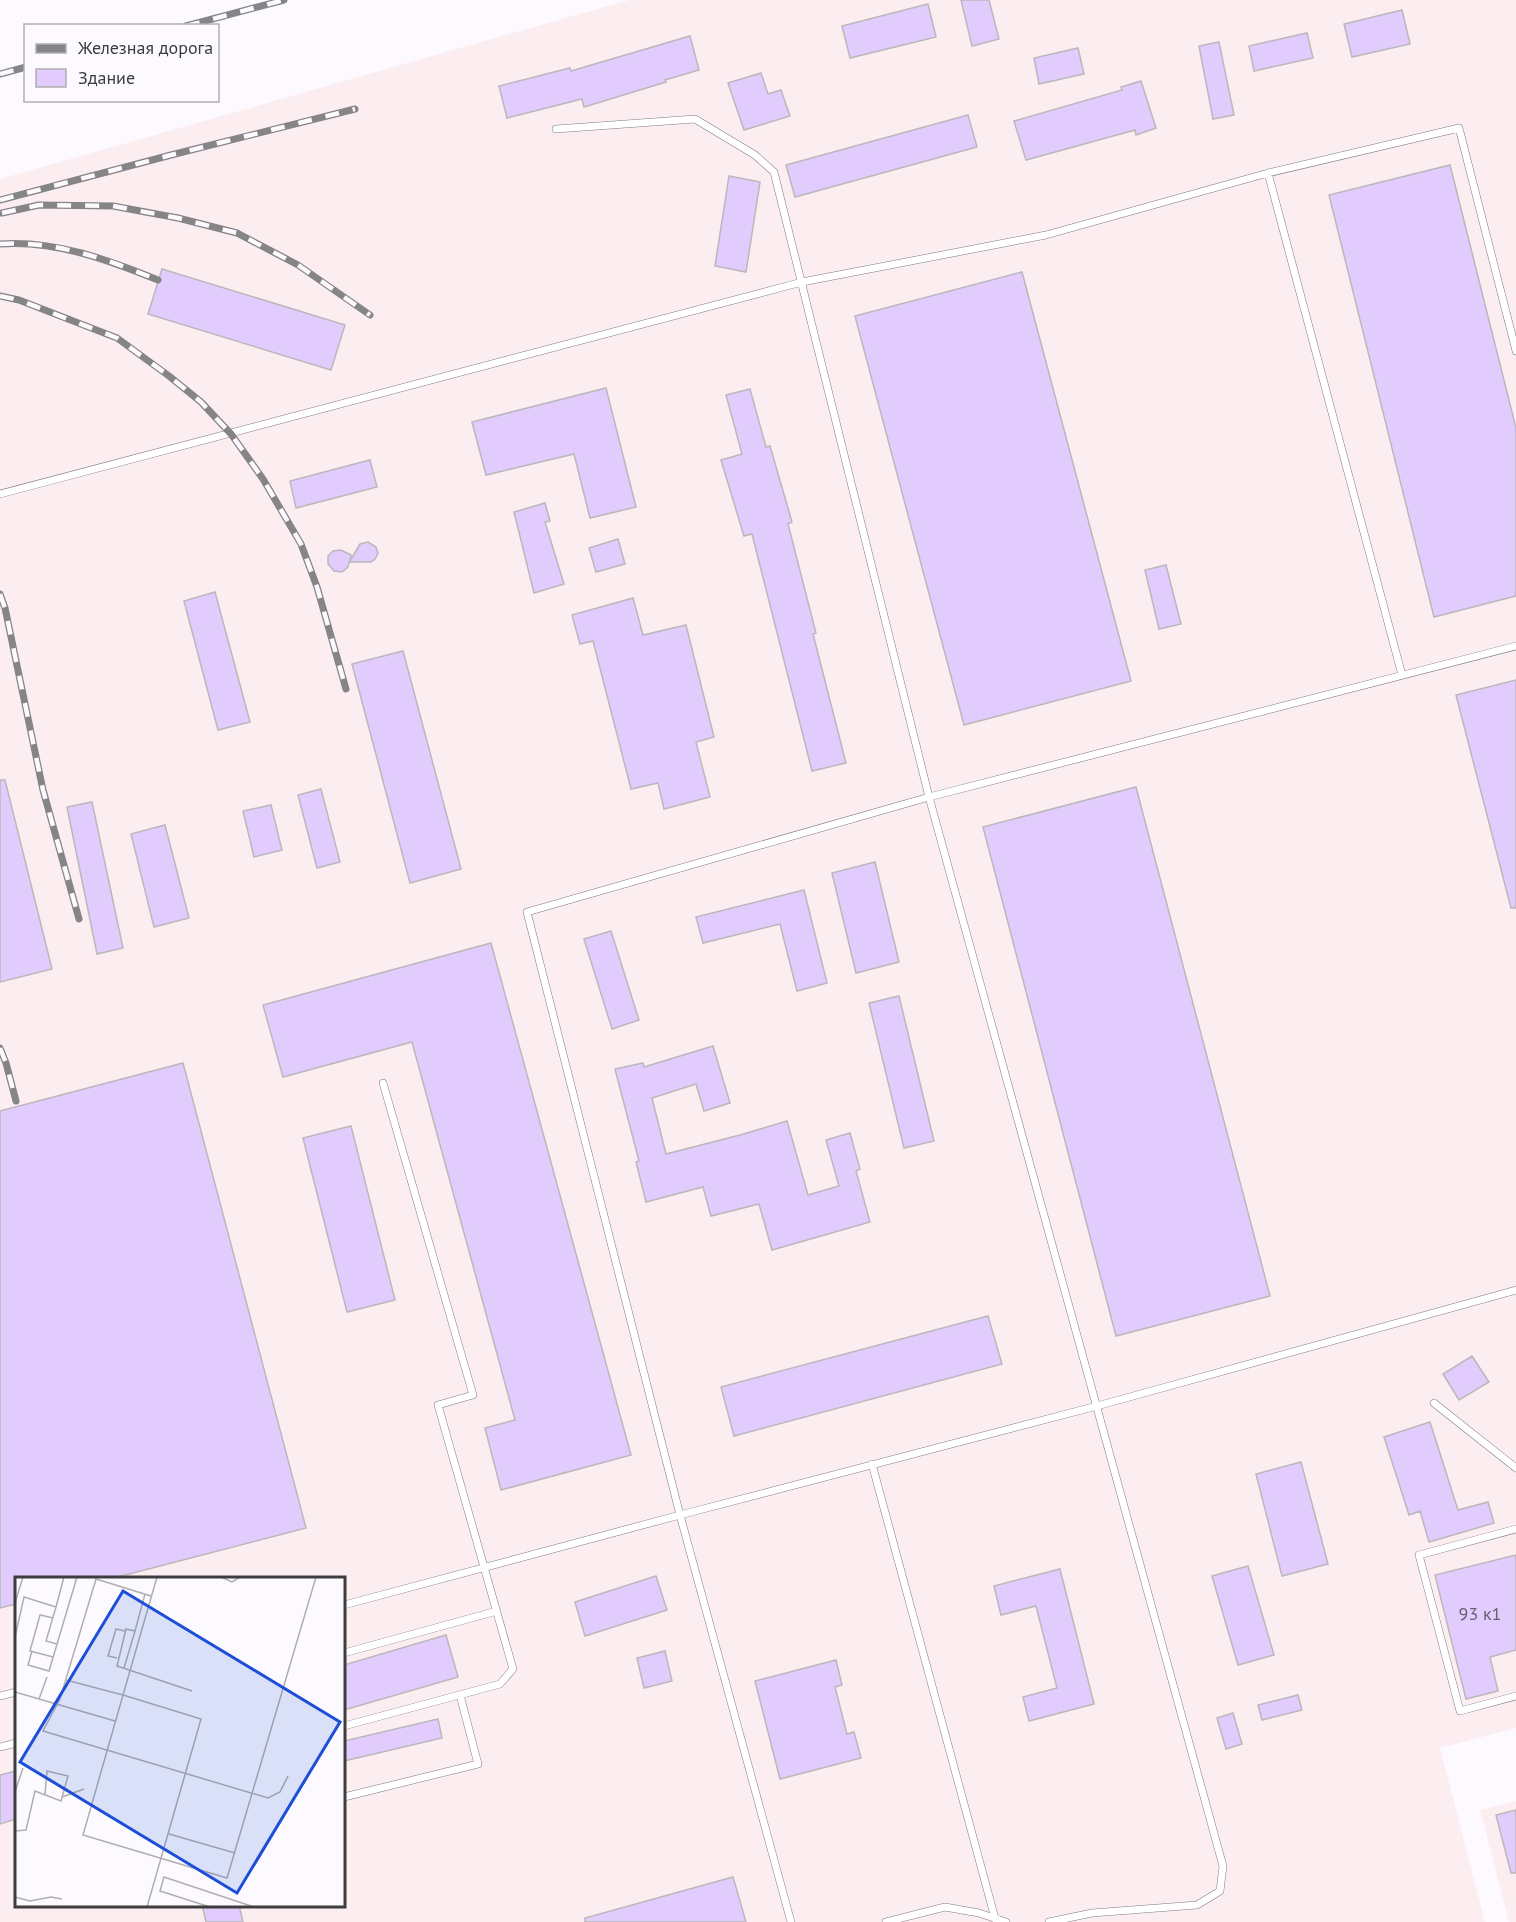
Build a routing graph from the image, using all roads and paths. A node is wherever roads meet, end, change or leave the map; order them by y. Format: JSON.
{"nodes":[{"id":1,"x":556,"y":129,"type":"dead end"},
{"id":2,"x":1268,"y":173,"type":"junction"},
{"id":3,"x":802,"y":282,"type":"junction"},
{"id":4,"x":1516,"y":351,"type":"edge"},
{"id":5,"x":0,"y":494,"type":"edge"},
{"id":6,"x":1516,"y":646,"type":"edge"},
{"id":7,"x":1402,"y":675,"type":"junction"},
{"id":8,"x":929,"y":797,"type":"junction"},
{"id":9,"x":383,"y":1083,"type":"dead end"},
{"id":10,"x":1516,"y":1290,"type":"edge"},
{"id":11,"x":1434,"y":1402,"type":"dead end"},
{"id":12,"x":1097,"y":1406,"type":"junction"},
{"id":13,"x":872,"y":1464,"type":"junction"},
{"id":14,"x":1516,"y":1468,"type":"edge"},
{"id":15,"x":680,"y":1515,"type":"junction"},
{"id":16,"x":1516,"y":1529,"type":"edge"},
{"id":17,"x":485,"y":1567,"type":"junction"},
{"id":18,"x":345,"y":1605,"type":"edge"},
{"id":19,"x":497,"y":1611,"type":"junction"},
{"id":20,"x":345,"y":1653,"type":"edge"},
{"id":21,"x":15,"y":1692,"type":"edge"},
{"id":22,"x":460,"y":1695,"type":"junction"},
{"id":23,"x":0,"y":1696,"type":"edge"},
{"id":24,"x":1516,"y":1696,"type":"edge"},
{"id":25,"x":345,"y":1726,"type":"edge"},
{"id":26,"x":15,"y":1743,"type":"edge"},
{"id":27,"x":0,"y":1747,"type":"edge"},
{"id":28,"x":345,"y":1797,"type":"edge"},
{"id":29,"x":996,"y":1920,"type":"edge"},
{"id":30,"x":791,"y":1922,"type":"edge"},
{"id":31,"x":886,"y":1922,"type":"edge"},
{"id":32,"x":1006,"y":1922,"type":"edge"},
{"id":33,"x":1049,"y":1922,"type":"edge"}],
"edges":[{"from":1,"to":3,"type":"lane"},
{"from":2,"to":3,"type":"lane"},
{"from":2,"to":4,"type":"lane"},
{"from":2,"to":7,"type":"lane"},
{"from":3,"to":5,"type":"lane"},
{"from":3,"to":8,"type":"lane"},
{"from":6,"to":7,"type":"lane"},
{"from":7,"to":8,"type":"lane"},
{"from":8,"to":12,"type":"lane"},
{"from":8,"to":15,"type":"lane"},
{"from":9,"to":17,"type":"lane"},
{"from":10,"to":12,"type":"lane"},
{"from":11,"to":14,"type":"lane"},
{"from":12,"to":13,"type":"lane"},
{"from":12,"to":33,"type":"lane"},
{"from":13,"to":15,"type":"lane"},
{"from":13,"to":29,"type":"lane"},
{"from":15,"to":17,"type":"lane"},
{"from":15,"to":30,"type":"lane"},
{"from":16,"to":24,"type":"lane"},
{"from":17,"to":18,"type":"lane"},
{"from":17,"to":19,"type":"lane"},
{"from":19,"to":20,"type":"lane"},
{"from":19,"to":22,"type":"lane"},
{"from":21,"to":23,"type":"lane"},
{"from":22,"to":25,"type":"lane"},
{"from":22,"to":28,"type":"lane"},
{"from":26,"to":27,"type":"lane"},
{"from":29,"to":31,"type":"lane"},
{"from":29,"to":32,"type":"lane"}]}
